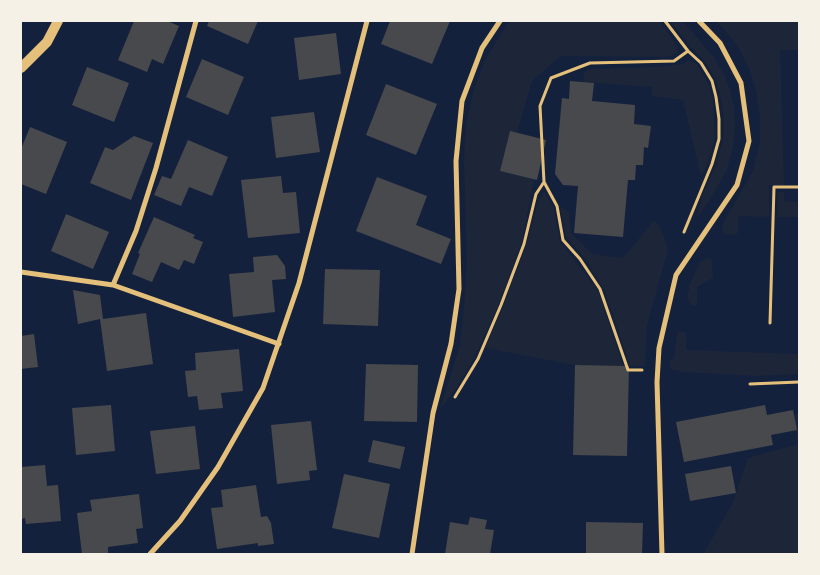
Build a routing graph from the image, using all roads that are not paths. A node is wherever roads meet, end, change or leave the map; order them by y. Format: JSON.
{"nodes":[{"id":1,"x":58,"y":21,"type":"edge"},
{"id":2,"x":196,"y":21,"type":"edge"},
{"id":3,"x":366,"y":21,"type":"edge"},
{"id":4,"x":500,"y":21,"type":"edge"},
{"id":5,"x":699,"y":21,"type":"edge"},
{"id":6,"x":21,"y":68,"type":"edge"},
{"id":7,"x":21,"y":272,"type":"edge"},
{"id":8,"x":113,"y":285,"type":"junction"},
{"id":9,"x":279,"y":344,"type":"junction"},
{"id":10,"x":150,"y":554,"type":"edge"},
{"id":11,"x":412,"y":554,"type":"edge"},
{"id":12,"x":662,"y":554,"type":"edge"}],
"edges":[{"from":1,"to":6,"type":"main road"},
{"from":2,"to":8,"type":"street"},
{"from":3,"to":9,"type":"street"},
{"from":4,"to":11,"type":"street"},
{"from":5,"to":12,"type":"street"},
{"from":7,"to":8,"type":"street"},
{"from":8,"to":9,"type":"street"},
{"from":9,"to":10,"type":"street"}]}
